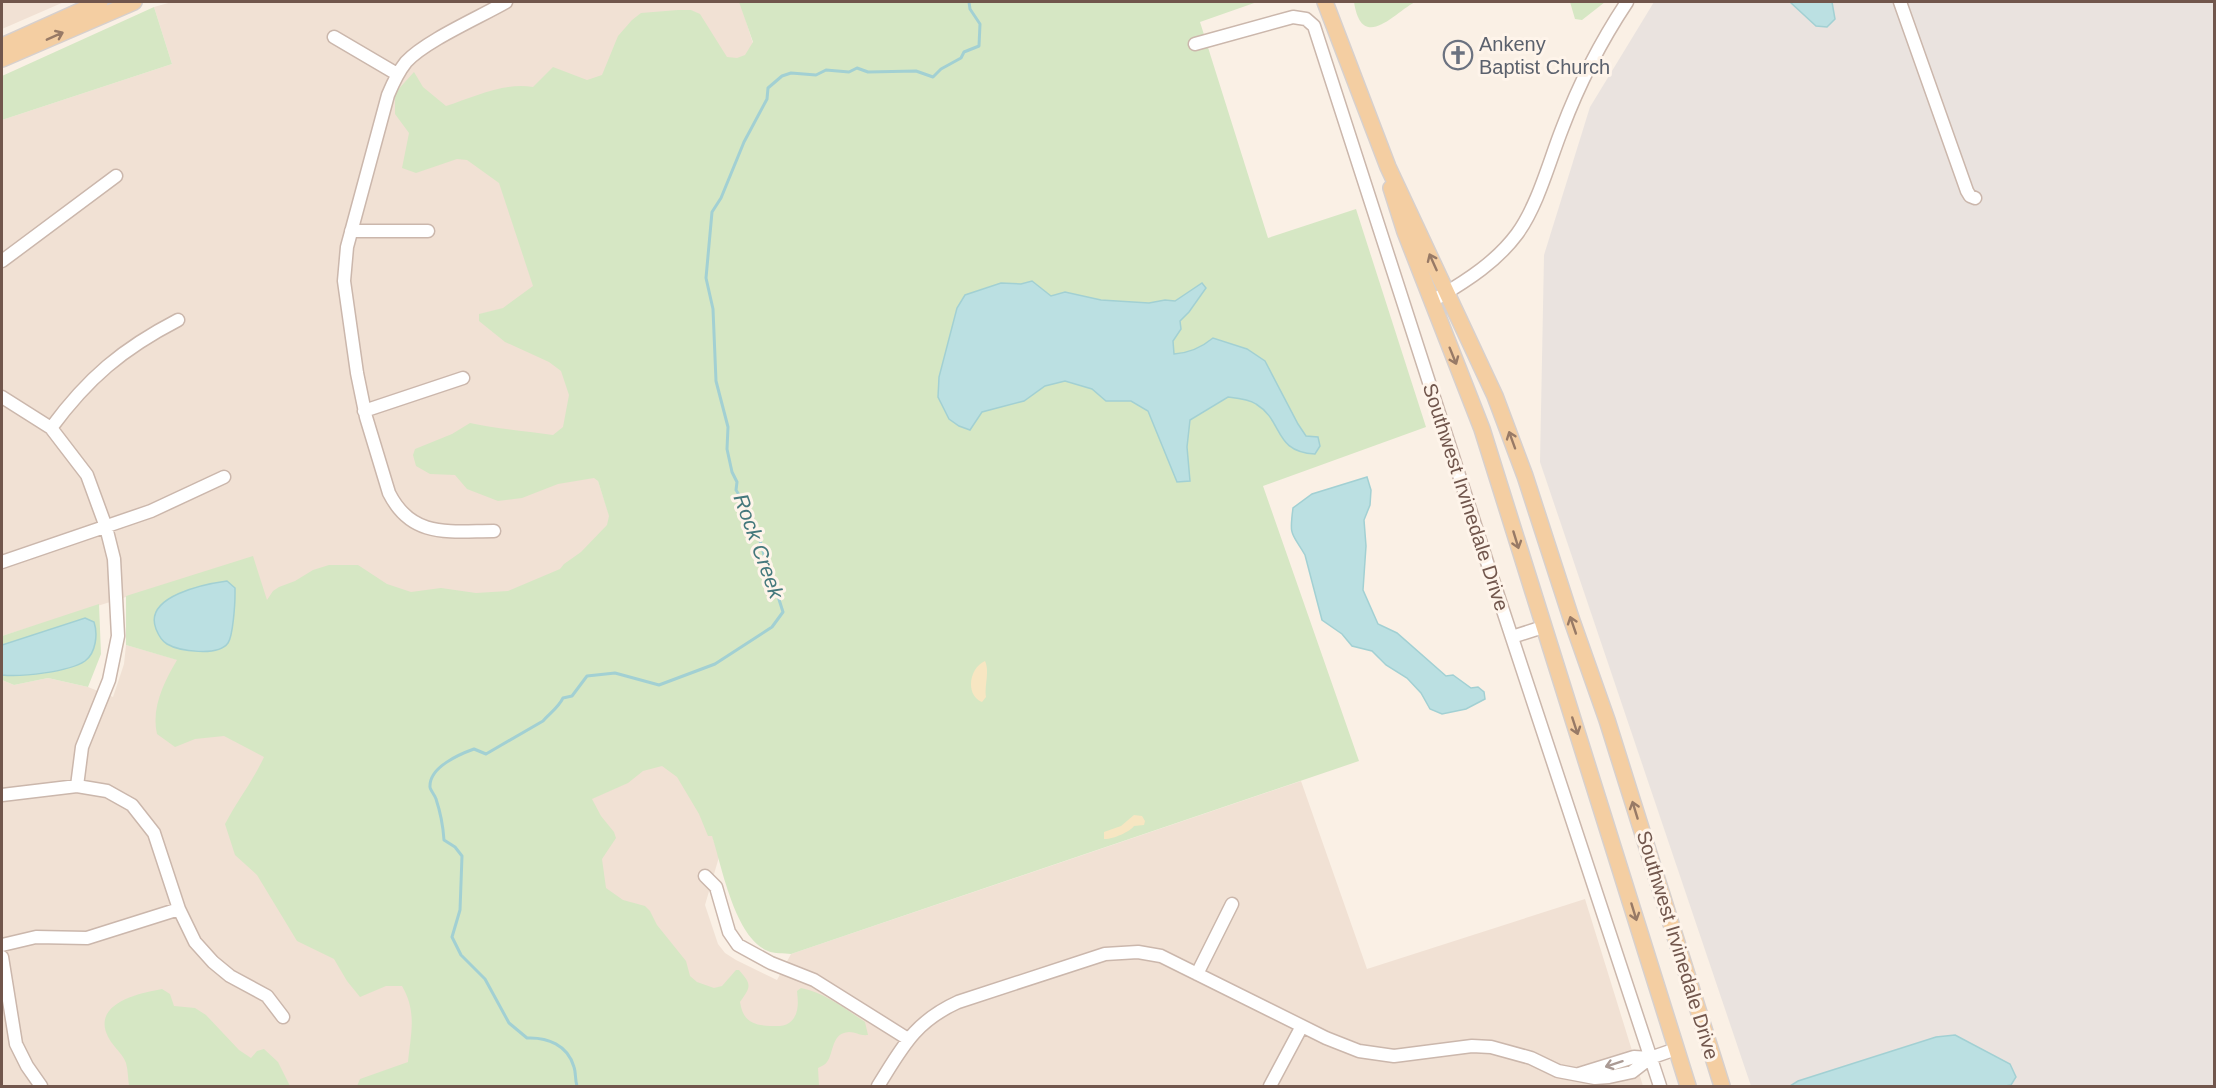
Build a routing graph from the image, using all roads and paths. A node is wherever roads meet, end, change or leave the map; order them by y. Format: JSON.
{"nodes":[{"id":1,"x":100,"y":2,"type":"edge"},
{"id":2,"x":134,"y":2,"type":"edge"},
{"id":3,"x":506,"y":2,"type":"edge"},
{"id":4,"x":1325,"y":2,"type":"edge"},
{"id":5,"x":1627,"y":2,"type":"edge"},
{"id":6,"x":1900,"y":2,"type":"edge"},
{"id":7,"x":334,"y":37,"type":"dead end"},
{"id":8,"x":1195,"y":44,"type":"dead end"},
{"id":9,"x":2,"y":46,"type":"edge"},
{"id":10,"x":2,"y":59,"type":"edge"},
{"id":11,"x":397,"y":74,"type":"junction"},
{"id":12,"x":1388,"y":167,"type":"junction"},
{"id":13,"x":116,"y":176,"type":"dead end"},
{"id":14,"x":1975,"y":198,"type":"dead end"},
{"id":15,"x":351,"y":231,"type":"junction"},
{"id":16,"x":428,"y":231,"type":"dead end"},
{"id":17,"x":2,"y":261,"type":"edge"},
{"id":18,"x":1446,"y":293,"type":"junction"},
{"id":19,"x":1432,"y":301,"type":"junction"},
{"id":20,"x":178,"y":320,"type":"dead end"},
{"id":21,"x":463,"y":378,"type":"dead end"},
{"id":22,"x":2,"y":397,"type":"edge"},
{"id":23,"x":364,"y":411,"type":"junction"},
{"id":24,"x":51,"y":428,"type":"junction"},
{"id":25,"x":224,"y":477,"type":"dead end"},
{"id":26,"x":106,"y":527,"type":"junction"},
{"id":27,"x":494,"y":531,"type":"dead end"},
{"id":28,"x":2,"y":562,"type":"edge"},
{"id":29,"x":1543,"y":627,"type":"junction"},
{"id":30,"x":1512,"y":637,"type":"junction"},
{"id":31,"x":77,"y":786,"type":"junction"},
{"id":32,"x":2,"y":795,"type":"edge"},
{"id":33,"x":705,"y":876,"type":"dead end"},
{"id":34,"x":1232,"y":904,"type":"dead end"},
{"id":35,"x":179,"y":909,"type":"junction"},
{"id":36,"x":2,"y":945,"type":"edge"},
{"id":37,"x":2,"y":957,"type":"edge"},
{"id":38,"x":1197,"y":974,"type":"junction"},
{"id":39,"x":283,"y":1017,"type":"dead end"},
{"id":40,"x":1302,"y":1026,"type":"junction"},
{"id":41,"x":908,"y":1039,"type":"junction"},
{"id":42,"x":1676,"y":1049,"type":"junction"},
{"id":43,"x":1650,"y":1058,"type":"junction"},
{"id":44,"x":41,"y":1086,"type":"edge"},
{"id":45,"x":878,"y":1086,"type":"edge"},
{"id":46,"x":1270,"y":1086,"type":"edge"},
{"id":47,"x":1660,"y":1086,"type":"edge"},
{"id":48,"x":1688,"y":1086,"type":"edge"},
{"id":49,"x":1722,"y":1086,"type":"edge"}],
"edges":[{"from":1,"to":9,"type":"main road"},
{"from":10,"to":2,"type":"main road","one_way":true},
{"from":3,"to":11,"type":"street"},
{"from":4,"to":12,"type":"main road","name":"Southwest Irvinedale Drive"},
{"from":5,"to":18,"type":"street"},
{"from":6,"to":14,"type":"street"},
{"from":7,"to":11,"type":"street"},
{"from":8,"to":30,"type":"street","name":"Southwest Irvinedale Drive"},
{"from":11,"to":15,"type":"street"},
{"from":18,"to":12,"type":"main road","name":"Southwest Irvinedale Drive","one_way":true},
{"from":12,"to":19,"type":"main road","name":"Southwest Irvinedale Drive"},
{"from":13,"to":17,"type":"street"},
{"from":15,"to":16,"type":"street"},
{"from":15,"to":23,"type":"street"},
{"from":18,"to":19,"type":"street"},
{"from":49,"to":18,"type":"main road","name":"Southwest Irvinedale Drive","one_way":true},
{"from":19,"to":29,"type":"main road","name":"Southwest Irvinedale Drive","one_way":true},
{"from":20,"to":24,"type":"street"},
{"from":21,"to":23,"type":"street"},
{"from":22,"to":24,"type":"street"},
{"from":23,"to":27,"type":"street"},
{"from":24,"to":26,"type":"street"},
{"from":25,"to":26,"type":"street"},
{"from":26,"to":28,"type":"street"},
{"from":26,"to":31,"type":"street"},
{"from":29,"to":30,"type":"street"},
{"from":29,"to":42,"type":"main road","name":"Southwest Irvinedale Drive","one_way":true},
{"from":30,"to":43,"type":"street","name":"Southwest Irvinedale Drive"},
{"from":31,"to":32,"type":"street"},
{"from":31,"to":35,"type":"street"},
{"from":33,"to":41,"type":"street"},
{"from":34,"to":38,"type":"street"},
{"from":35,"to":36,"type":"street"},
{"from":35,"to":39,"type":"street"},
{"from":37,"to":44,"type":"street"},
{"from":38,"to":40,"type":"street"},
{"from":38,"to":41,"type":"street"},
{"from":40,"to":43,"type":"street"},
{"from":40,"to":46,"type":"street"},
{"from":41,"to":45,"type":"street"},
{"from":42,"to":43,"type":"street"},
{"from":42,"to":48,"type":"main road","name":"Southwest Irvinedale Drive"},
{"from":43,"to":47,"type":"street","name":"Southwest Irvinedale Drive"}]}
